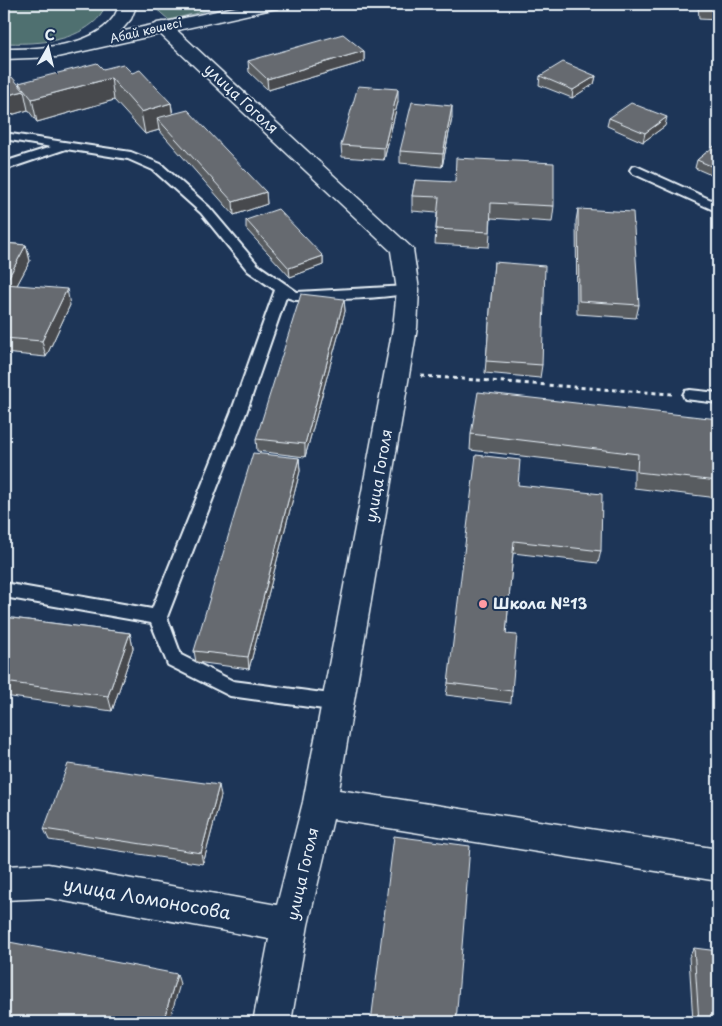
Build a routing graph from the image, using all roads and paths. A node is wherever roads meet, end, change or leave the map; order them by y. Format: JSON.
{"nodes":[{"id":1,"x":272,"y":4,"type":"edge"},
{"id":2,"x":144,"y":12,"type":"edge"},
{"id":3,"x":78,"y":46,"type":"junction"},
{"id":4,"x":50,"y":53,"type":"junction"},
{"id":5,"x":4,"y":54,"type":"edge"},
{"id":6,"x":4,"y":66,"type":"edge"},
{"id":7,"x":4,"y":136,"type":"edge"},
{"id":8,"x":64,"y":146,"type":"junction"},
{"id":9,"x":4,"y":166,"type":"edge"},
{"id":10,"x":636,"y":170,"type":"dead end"},
{"id":11,"x":718,"y":208,"type":"edge"},
{"id":12,"x":282,"y":290,"type":"junction"},
{"id":13,"x":408,"y":290,"type":"junction"},
{"id":14,"x":397,"y":374,"type":"junction"},
{"id":15,"x":690,"y":395,"type":"joint"},
{"id":16,"x":718,"y":398,"type":"edge"},
{"id":17,"x":4,"y":590,"type":"edge"},
{"id":18,"x":158,"y":617,"type":"junction"},
{"id":19,"x":338,"y":703,"type":"junction"},
{"id":20,"x":320,"y":802,"type":"junction"},
{"id":21,"x":718,"y":865,"type":"edge"},
{"id":22,"x":4,"y":883,"type":"edge"},
{"id":23,"x":290,"y":926,"type":"junction"},
{"id":24,"x":272,"y":1022,"type":"edge"}],
"edges":[{"from":1,"to":2,"type":"street","name":"Абай көшесі"},
{"from":2,"to":3,"type":"street","name":"Абай көшесі"},
{"from":2,"to":3,"type":"street"},
{"from":2,"to":13,"type":"street","name":"улица Гоголя"},
{"from":3,"to":4,"type":"street"},
{"from":4,"to":5,"type":"street"},
{"from":4,"to":6,"type":"street"},
{"from":7,"to":8,"type":"lane"},
{"from":8,"to":9,"type":"lane"},
{"from":8,"to":12,"type":"lane"},
{"from":10,"to":11,"type":"lane"},
{"from":12,"to":13,"type":"lane"},
{"from":12,"to":18,"type":"lane"},
{"from":13,"to":14,"type":"street","name":"улица Гоголя"},
{"from":14,"to":15,"type":"path"},
{"from":14,"to":19,"type":"street","name":"улица Гоголя"},
{"from":15,"to":16,"type":"lane"},
{"from":17,"to":18,"type":"lane"},
{"from":18,"to":19,"type":"lane"},
{"from":19,"to":20,"type":"street","name":"улица Гоголя"},
{"from":20,"to":21,"type":"street"},
{"from":20,"to":23,"type":"street","name":"улица Гоголя"},
{"from":22,"to":23,"type":"street","name":"улица Ломоносова"},
{"from":23,"to":24,"type":"street","name":"улица Гоголя"}]}
